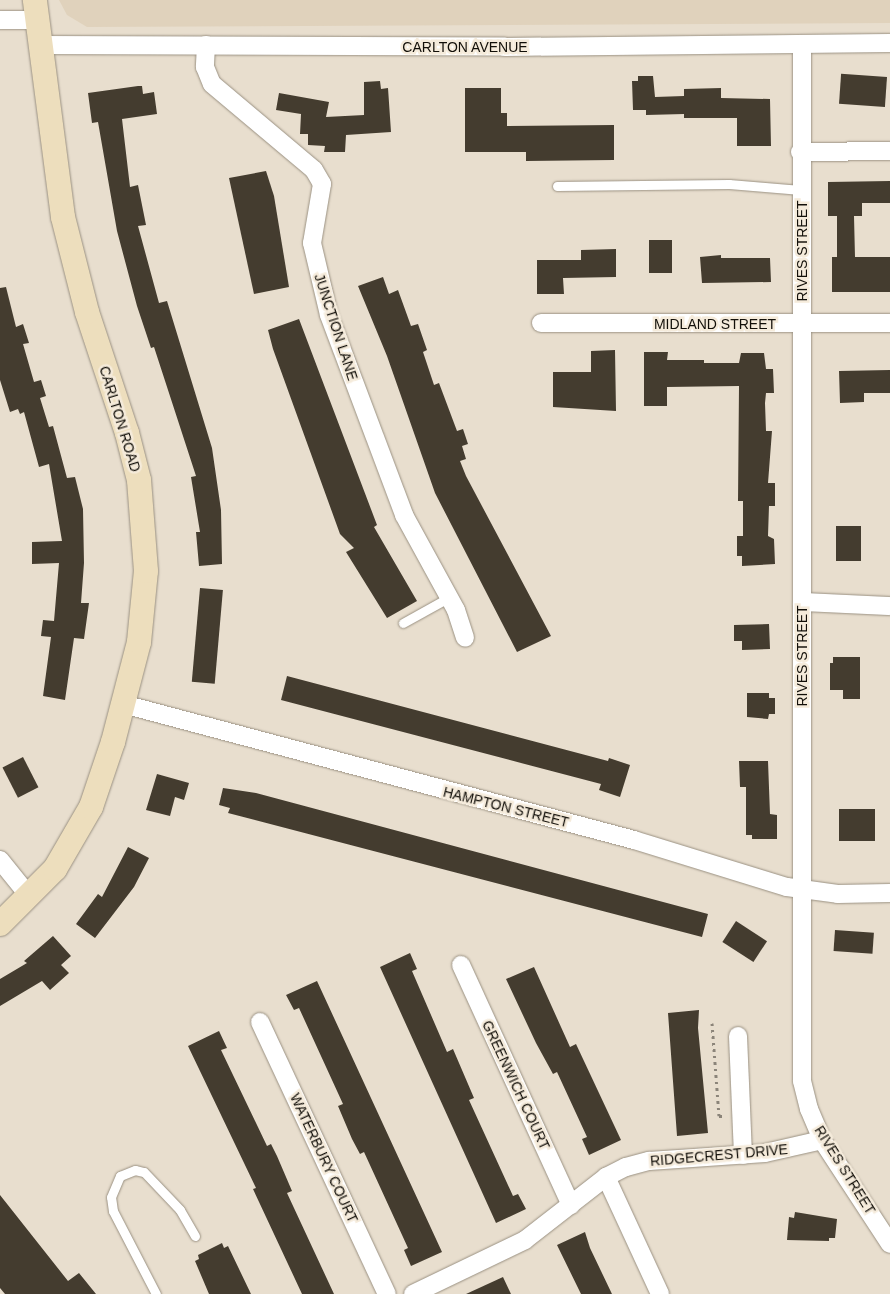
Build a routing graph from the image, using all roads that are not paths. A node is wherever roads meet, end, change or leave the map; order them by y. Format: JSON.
{"nodes":[{"id":1,"x":36,"y":10,"type":"edge"},
{"id":2,"x":0,"y":20,"type":"edge"},
{"id":3,"x":890,"y":43,"type":"edge"},
{"id":4,"x":802,"y":44,"type":"junction"},
{"id":5,"x":40,"y":45,"type":"junction"},
{"id":6,"x":206,"y":45,"type":"junction"},
{"id":7,"x":890,"y":150,"type":"edge"},
{"id":8,"x":800,"y":152,"type":"junction"},
{"id":9,"x":557,"y":186,"type":"dead end"},
{"id":10,"x":801,"y":190,"type":"junction"},
{"id":11,"x":541,"y":323,"type":"dead end"},
{"id":12,"x":890,"y":323,"type":"edge"},
{"id":13,"x":802,"y":324,"type":"junction"},
{"id":14,"x":448,"y":598,"type":"junction"},
{"id":15,"x":802,"y":602,"type":"junction"},
{"id":16,"x":890,"y":606,"type":"edge"},
{"id":17,"x":403,"y":623,"type":"dead end"},
{"id":18,"x":465,"y":638,"type":"dead end"},
{"id":19,"x":123,"y":704,"type":"junction"},
{"id":20,"x":0,"y":860,"type":"edge"},
{"id":21,"x":801,"y":890,"type":"junction"},
{"id":22,"x":890,"y":893,"type":"edge"},
{"id":23,"x":30,"y":897,"type":"junction"},
{"id":24,"x":0,"y":924,"type":"edge"},
{"id":25,"x":461,"y":965,"type":"dead end"},
{"id":26,"x":260,"y":1022,"type":"dead end"},
{"id":27,"x":738,"y":1036,"type":"dead end"},
{"id":28,"x":822,"y":1140,"type":"junction"},
{"id":29,"x":743,"y":1154,"type":"junction"},
{"id":30,"x":606,"y":1177,"type":"junction"},
{"id":31,"x":571,"y":1206,"type":"junction"},
{"id":32,"x":195,"y":1236,"type":"dead end"},
{"id":33,"x":890,"y":1244,"type":"edge"},
{"id":34,"x":434,"y":1289,"type":"edge"},
{"id":35,"x":156,"y":1294,"type":"edge"},
{"id":36,"x":386,"y":1294,"type":"edge"},
{"id":37,"x":413,"y":1294,"type":"edge"},
{"id":38,"x":660,"y":1294,"type":"edge"}],
"edges":[{"from":1,"to":2,"type":"street"},
{"from":1,"to":5,"type":"main road","name":"CARLTON ROAD"},
{"from":3,"to":4,"type":"street","name":"CARLTON AVENUE"},
{"from":4,"to":6,"type":"street","name":"CARLTON AVENUE"},
{"from":4,"to":8,"type":"street","name":"RIVES STREET"},
{"from":5,"to":6,"type":"street","name":"CARLTON AVENUE"},
{"from":5,"to":19,"type":"main road","name":"CARLTON ROAD"},
{"from":6,"to":14,"type":"street","name":"JUNCTION LANE"},
{"from":7,"to":8,"type":"street"},
{"from":8,"to":10,"type":"street","name":"RIVES STREET"},
{"from":9,"to":10,"type":"lane"},
{"from":10,"to":13,"type":"street","name":"RIVES STREET"},
{"from":11,"to":13,"type":"street","name":"MIDLAND STREET"},
{"from":12,"to":13,"type":"street","name":"MIDLAND STREET"},
{"from":13,"to":15,"type":"street","name":"RIVES STREET"},
{"from":14,"to":17,"type":"lane"},
{"from":14,"to":18,"type":"street","name":"JUNCTION LANE"},
{"from":15,"to":16,"type":"street"},
{"from":15,"to":21,"type":"street","name":"RIVES STREET"},
{"from":19,"to":21,"type":"street","name":"HAMPTON STREET"},
{"from":19,"to":23,"type":"main road","name":"CARLTON ROAD"},
{"from":20,"to":23,"type":"street"},
{"from":21,"to":22,"type":"street","name":"HAMPTON STREET"},
{"from":21,"to":28,"type":"street","name":"RIVES STREET"},
{"from":23,"to":24,"type":"main road","name":"CARLTON ROAD"},
{"from":25,"to":31,"type":"street","name":"GREENWICH COURT"},
{"from":26,"to":36,"type":"street","name":"WATERBURY COURT"},
{"from":27,"to":29,"type":"street"},
{"from":28,"to":29,"type":"street","name":"RIDGECREST DRIVE"},
{"from":28,"to":33,"type":"street","name":"RIVES STREET"},
{"from":29,"to":30,"type":"street","name":"RIDGECREST DRIVE"},
{"from":30,"to":31,"type":"street","name":"RIDGECREST DRIVE"},
{"from":30,"to":38,"type":"street"},
{"from":31,"to":34,"type":"street","name":"RIDGECREST DRIVE"},
{"from":32,"to":35,"type":"lane"},
{"from":34,"to":37,"type":"street","name":"RIDGECREST DRIVE"}]}
